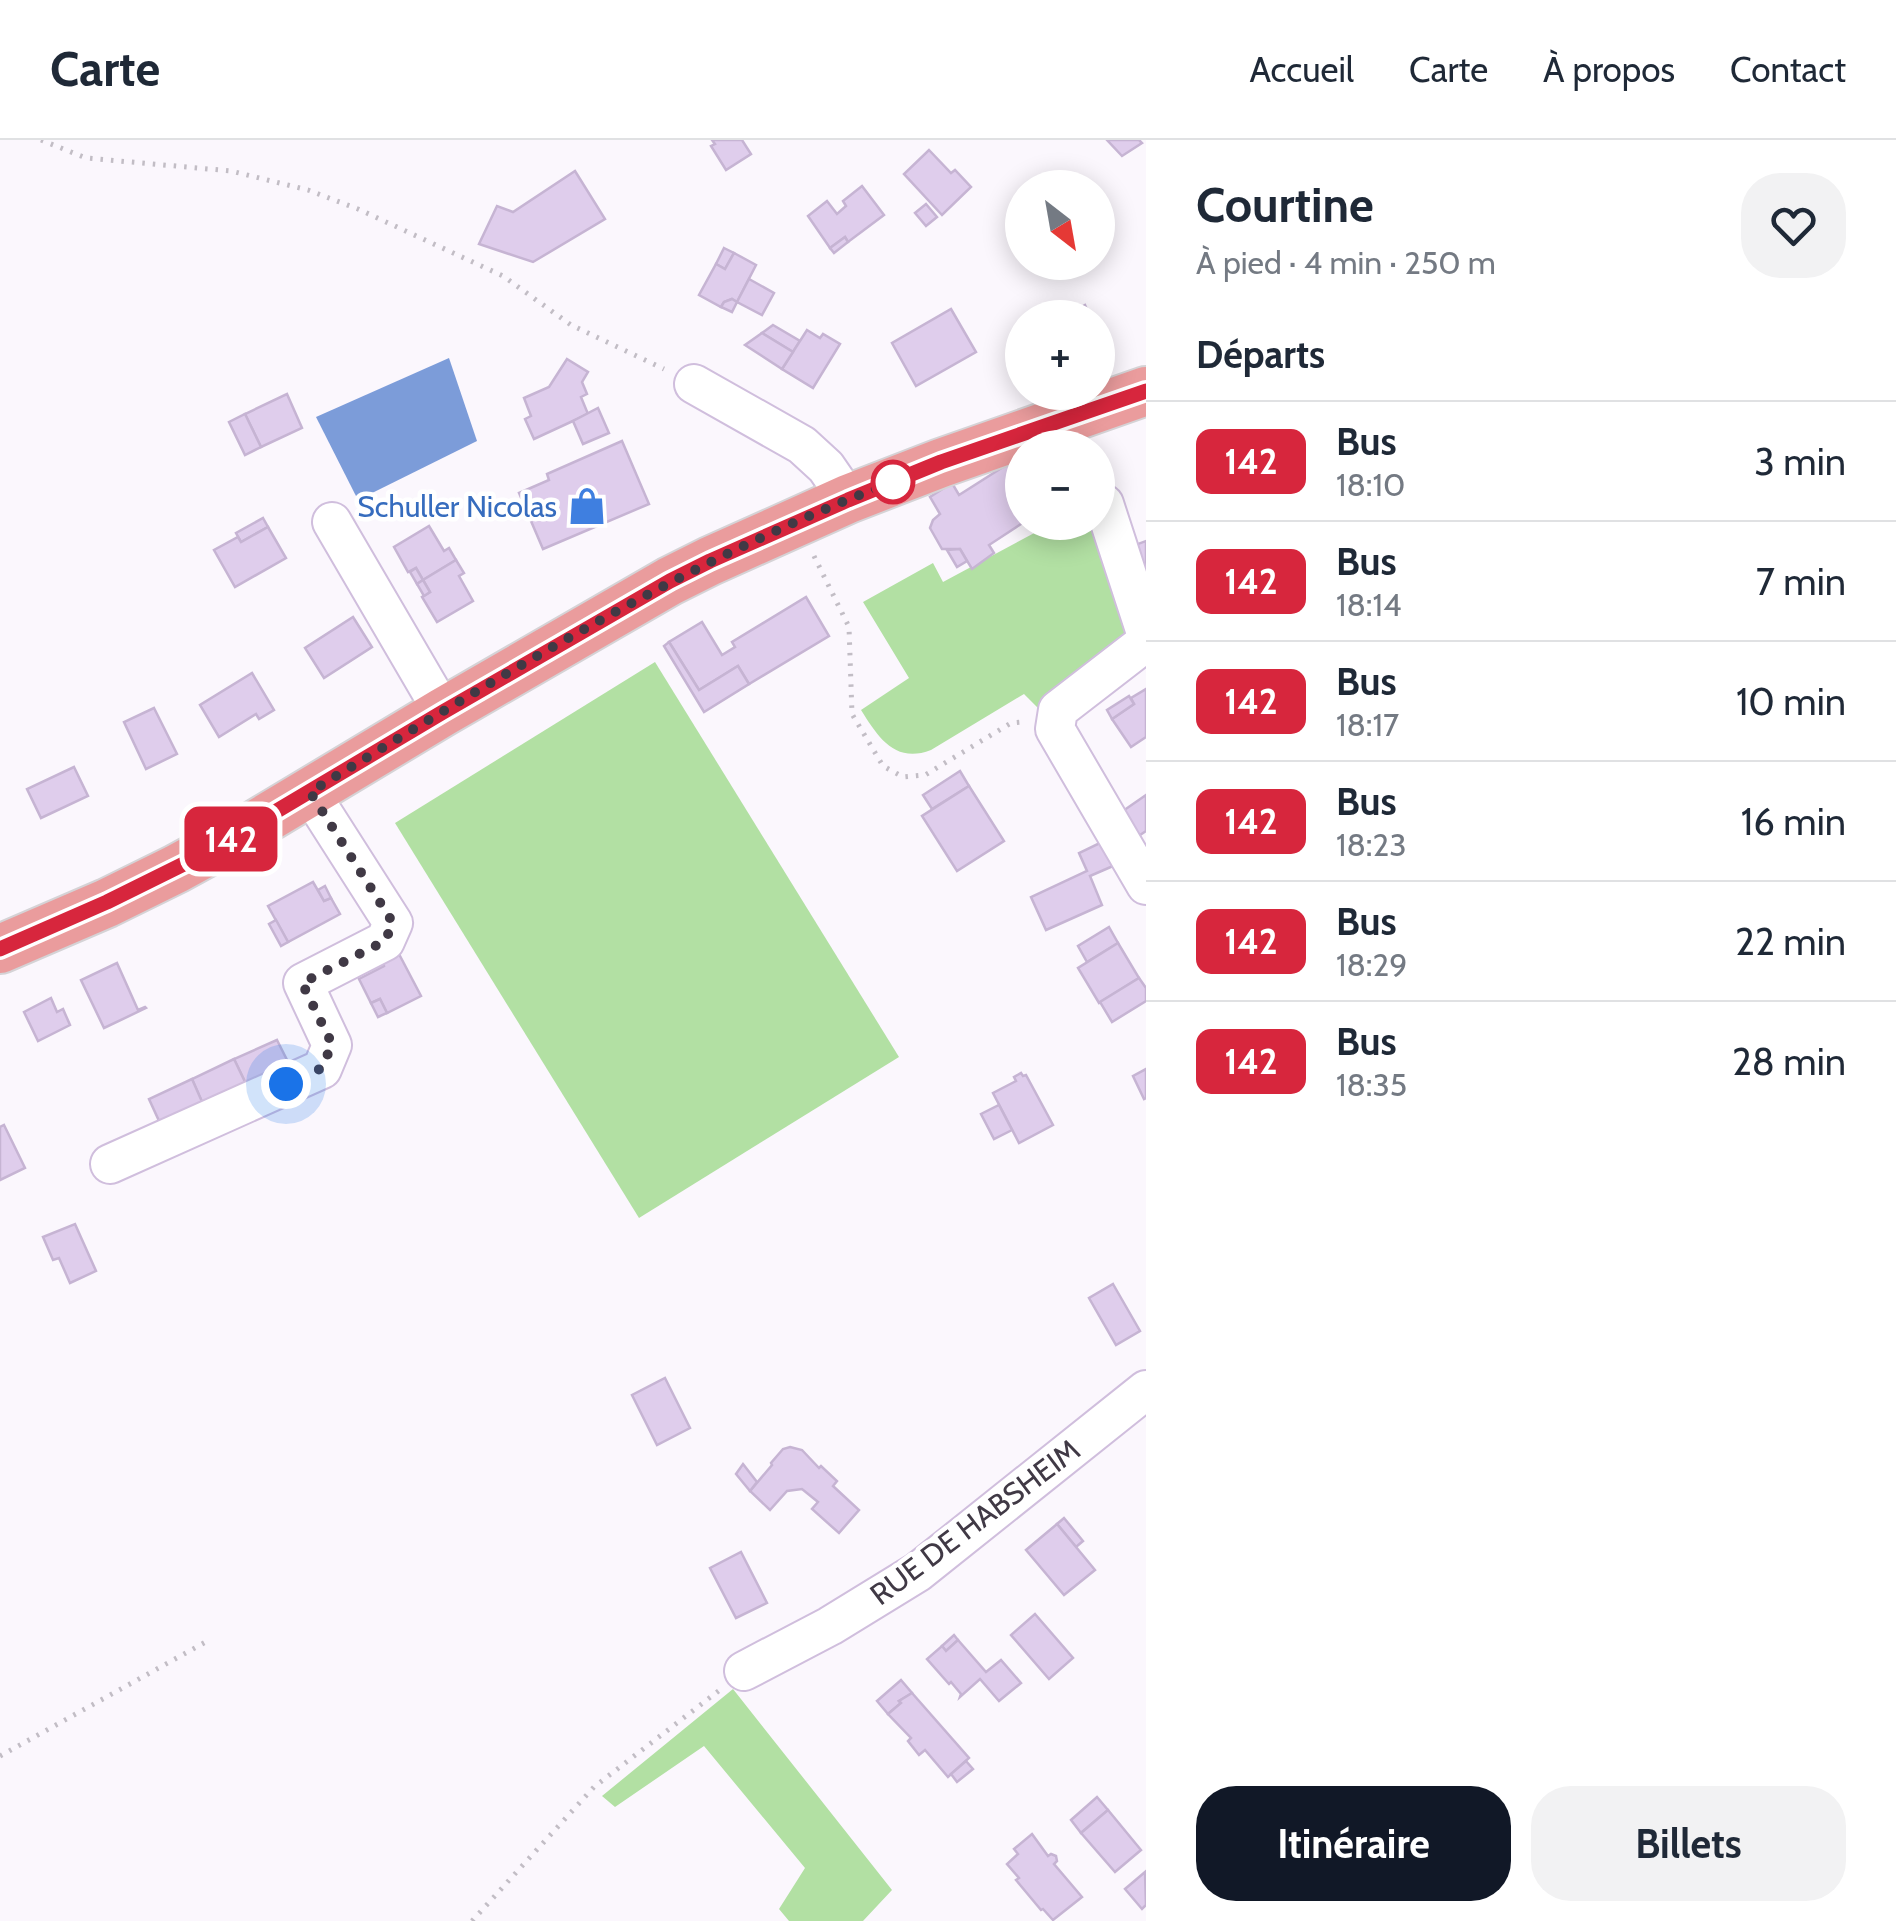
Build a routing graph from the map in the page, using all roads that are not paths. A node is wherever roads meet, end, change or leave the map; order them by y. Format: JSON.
{"nodes":[{"id":1,"x":694,"y":384,"type":"road end"},
{"id":2,"x":1146,"y":391,"type":"edge"},
{"id":3,"x":848,"y":500,"type":"junction"},
{"id":4,"x":332,"y":522,"type":"dead end"},
{"id":5,"x":1115,"y":538,"type":"edge"},
{"id":6,"x":1146,"y":634,"type":"edge"},
{"id":7,"x":1146,"y":642,"type":"edge"},
{"id":8,"x":443,"y":712,"type":"junction"},
{"id":9,"x":310,"y":792,"type":"junction"},
{"id":10,"x":1146,"y":884,"type":"edge"},
{"id":11,"x":0,"y":949,"type":"edge"},
{"id":12,"x":110,"y":1164,"type":"dead end"},
{"id":13,"x":1146,"y":1390,"type":"edge"},
{"id":14,"x":744,"y":1672,"type":"road end"}],
"edges":[{"from":1,"to":3,"type":"street"},
{"from":2,"to":3,"type":"main road"},
{"from":3,"to":8,"type":"main road"},
{"from":4,"to":8,"type":"street"},
{"from":5,"to":6,"type":"street"},
{"from":7,"to":10,"type":"street"},
{"from":8,"to":9,"type":"main road"},
{"from":9,"to":11,"type":"main road"},
{"from":9,"to":12,"type":"street"},
{"from":13,"to":14,"type":"street","name":"RUE DE HABSHEIM"}]}
